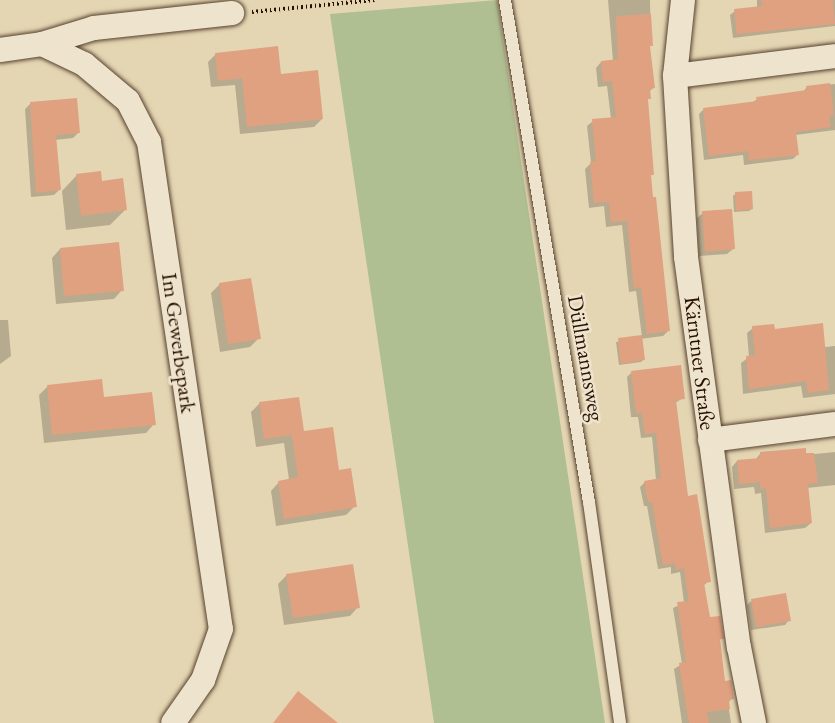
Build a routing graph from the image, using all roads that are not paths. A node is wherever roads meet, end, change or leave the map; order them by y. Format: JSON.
{"nodes":[{"id":1,"x":505,"y":0,"type":"edge"},
{"id":2,"x":683,"y":0,"type":"edge"},
{"id":3,"x":232,"y":13,"type":"road end"},
{"id":4,"x":42,"y":44,"type":"junction"},
{"id":5,"x":0,"y":50,"type":"edge"},
{"id":6,"x":835,"y":56,"type":"edge"},
{"id":7,"x":675,"y":76,"type":"junction"},
{"id":8,"x":835,"y":424,"type":"edge"},
{"id":9,"x":710,"y":440,"type":"junction"},
{"id":10,"x":173,"y":723,"type":"edge"},
{"id":11,"x":620,"y":723,"type":"edge"},
{"id":12,"x":754,"y":723,"type":"edge"}],
"edges":[{"from":1,"to":11,"type":"lane","name":"Düllmannsweg"},
{"from":2,"to":7,"type":"street","name":"Kärntner Straße"},
{"from":3,"to":4,"type":"street"},
{"from":4,"to":5,"type":"street"},
{"from":4,"to":10,"type":"street","name":"Im Gewerbepark"},
{"from":6,"to":7,"type":"street"},
{"from":7,"to":9,"type":"street","name":"Kärntner Straße"},
{"from":8,"to":9,"type":"street"},
{"from":9,"to":12,"type":"street","name":"Kärntner Straße"}]}
